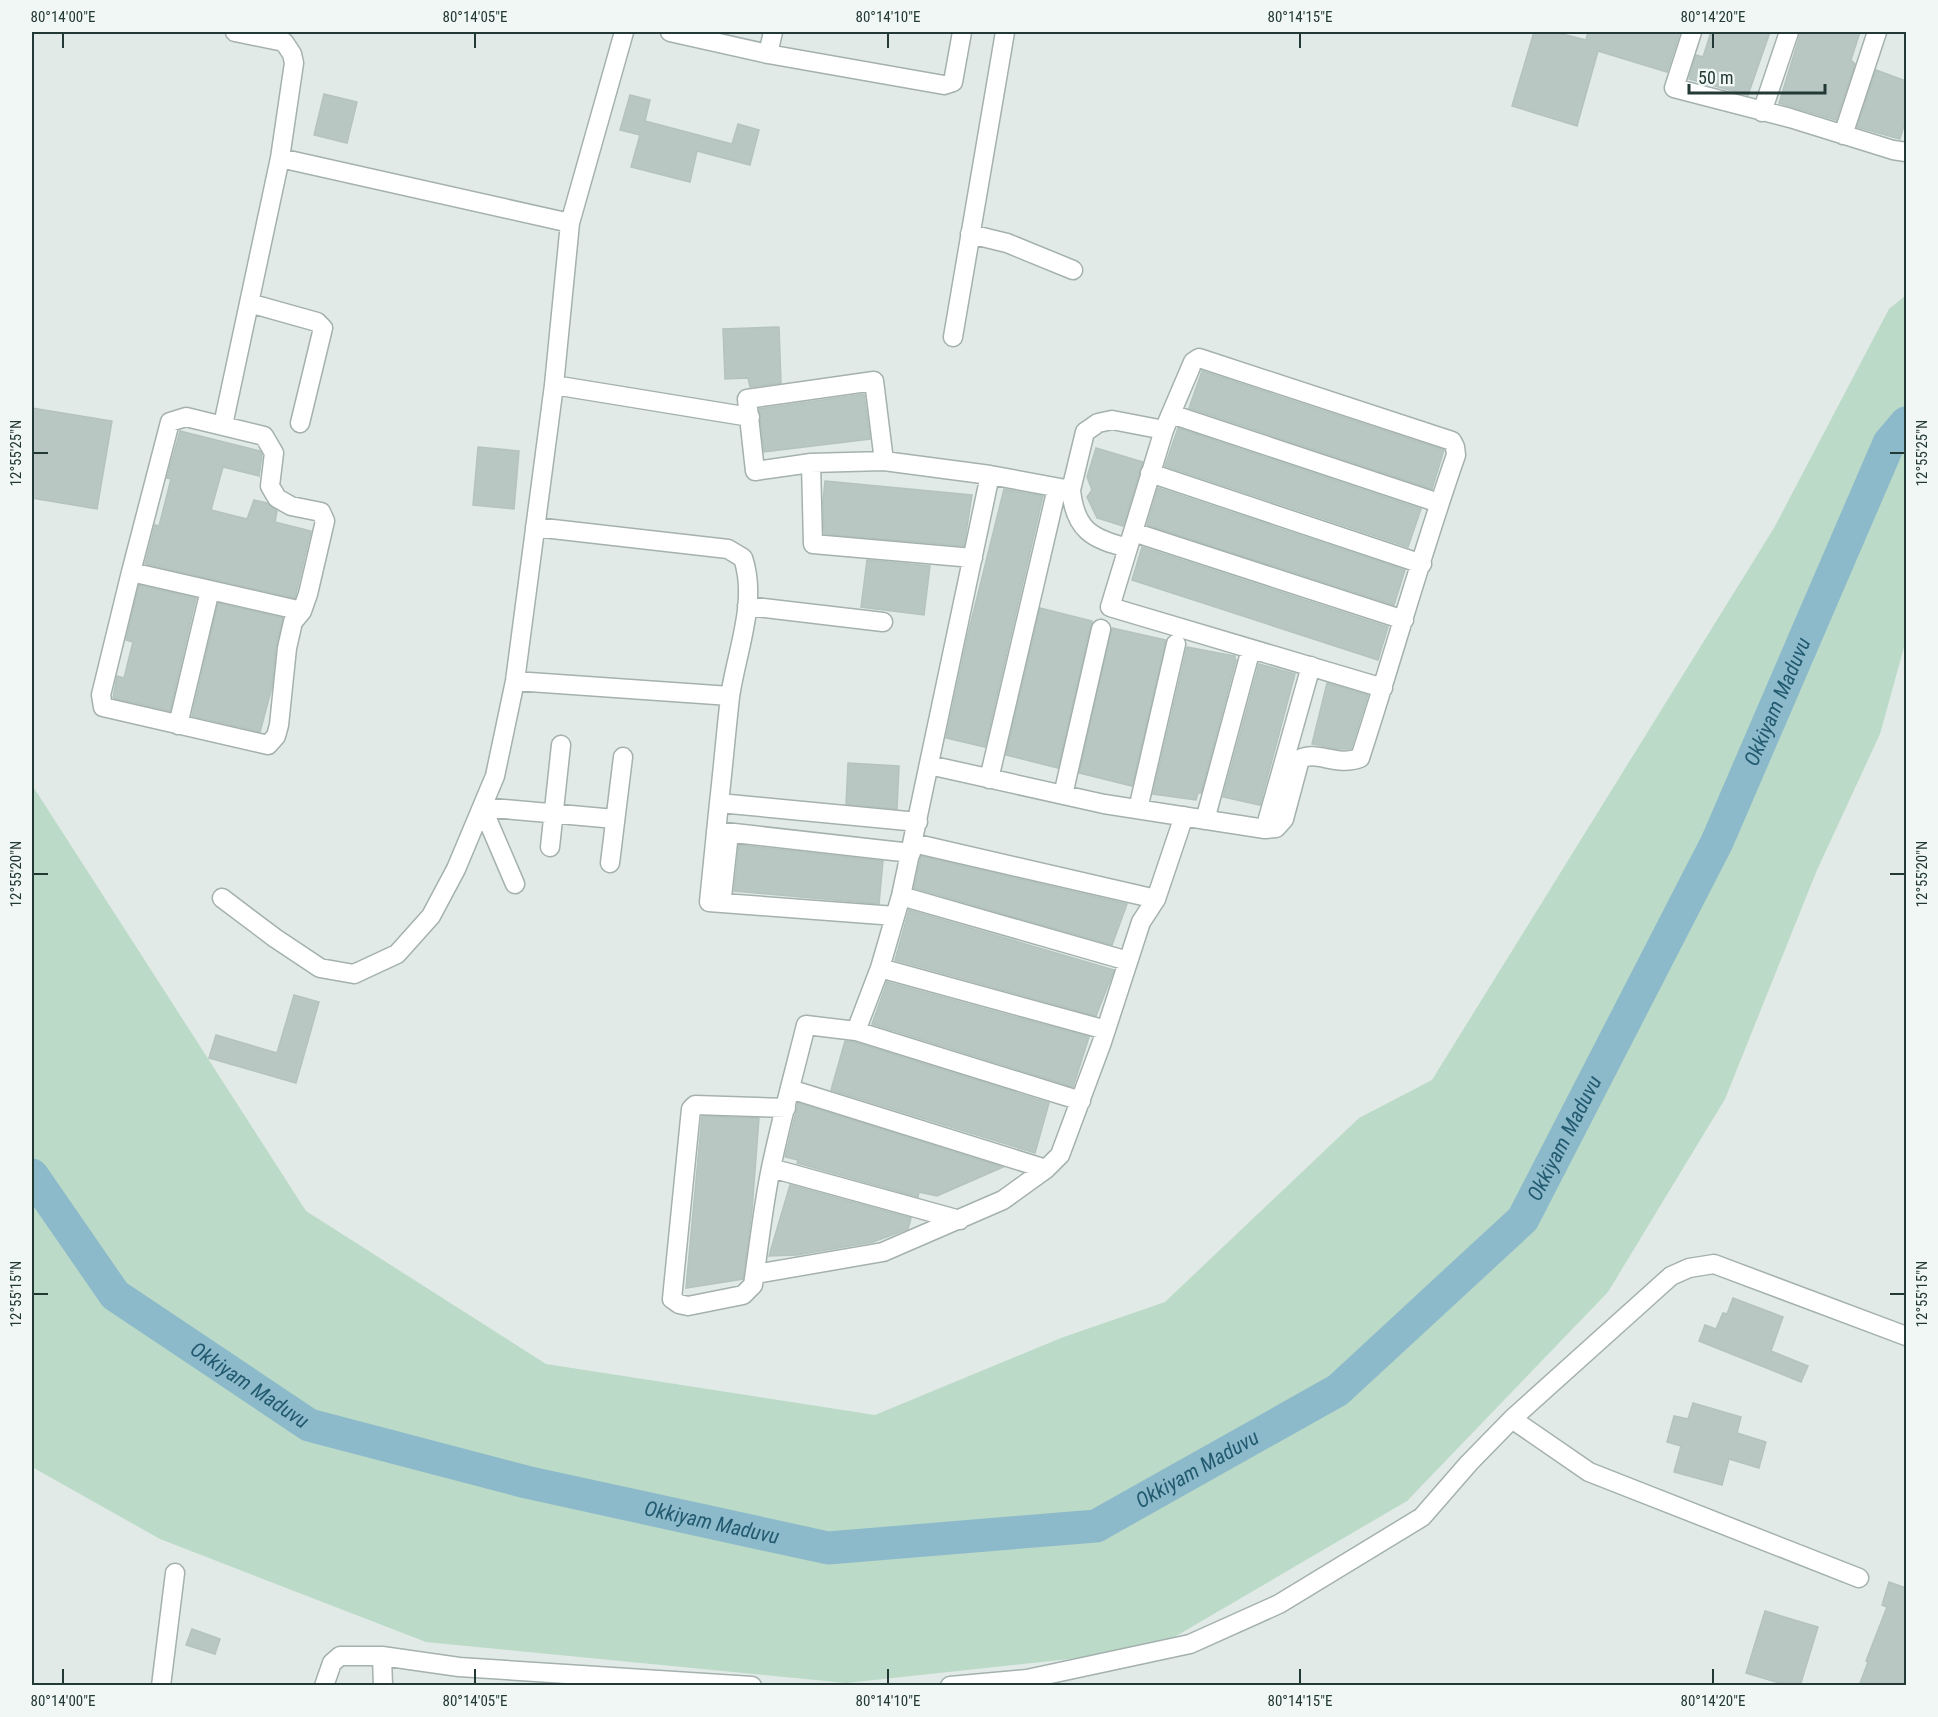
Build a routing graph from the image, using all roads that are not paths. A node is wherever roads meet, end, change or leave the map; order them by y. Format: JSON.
{"nodes":[{"id":1,"x":235,"y":32,"type":"edge"},
{"id":2,"x":624,"y":32,"type":"edge"},
{"id":3,"x":670,"y":32,"type":"edge"},
{"id":4,"x":773,"y":32,"type":"edge"},
{"id":5,"x":962,"y":32,"type":"edge"},
{"id":6,"x":1005,"y":32,"type":"edge"},
{"id":7,"x":1692,"y":32,"type":"edge"},
{"id":8,"x":1789,"y":32,"type":"edge"},
{"id":9,"x":1877,"y":32,"type":"edge"},
{"id":10,"x":768,"y":54,"type":"junction"},
{"id":11,"x":1762,"y":112,"type":"junction"},
{"id":12,"x":1843,"y":135,"type":"junction"},
{"id":13,"x":1906,"y":152,"type":"edge"},
{"id":14,"x":280,"y":158,"type":"junction"},
{"id":15,"x":570,"y":223,"type":"junction"},
{"id":16,"x":970,"y":234,"type":"junction"},
{"id":17,"x":1074,"y":270,"type":"dead end"},
{"id":18,"x":249,"y":303,"type":"junction"},
{"id":19,"x":953,"y":337,"type":"dead end"},
{"id":20,"x":554,"y":385,"type":"junction"},
{"id":21,"x":750,"y":417,"type":"junction"},
{"id":22,"x":1167,"y":422,"type":"junction"},
{"id":23,"x":300,"y":423,"type":"dead end"},
{"id":24,"x":223,"y":425,"type":"junction"},
{"id":25,"x":884,"y":461,"type":"junction"},
{"id":26,"x":811,"y":463,"type":"junction"},
{"id":27,"x":1150,"y":473,"type":"junction"},
{"id":28,"x":990,"y":475,"type":"junction"},
{"id":29,"x":1064,"y":489,"type":"junction"},
{"id":30,"x":1439,"y":503,"type":"junction"},
{"id":31,"x":535,"y":527,"type":"junction"},
{"id":32,"x":1130,"y":540,"type":"junction"},
{"id":33,"x":973,"y":558,"type":"junction"},
{"id":34,"x":1422,"y":564,"type":"junction"},
{"id":35,"x":131,"y":572,"type":"junction"},
{"id":36,"x":210,"y":590,"type":"junction"},
{"id":37,"x":747,"y":606,"type":"junction"},
{"id":38,"x":302,"y":611,"type":"junction"},
{"id":39,"x":1404,"y":620,"type":"junction"},
{"id":40,"x":883,"y":622,"type":"dead end"},
{"id":41,"x":1101,"y":629,"type":"dead end"},
{"id":42,"x":1176,"y":644,"type":"dead end"},
{"id":43,"x":1251,"y":649,"type":"junction"},
{"id":44,"x":1311,"y":666,"type":"junction"},
{"id":45,"x":516,"y":681,"type":"junction"},
{"id":46,"x":1383,"y":688,"type":"junction"},
{"id":47,"x":730,"y":696,"type":"junction"},
{"id":48,"x":178,"y":725,"type":"junction"},
{"id":49,"x":561,"y":745,"type":"dead end"},
{"id":50,"x":623,"y":757,"type":"dead end"},
{"id":51,"x":929,"y":765,"type":"junction"},
{"id":52,"x":989,"y":779,"type":"junction"},
{"id":53,"x":1063,"y":795,"type":"junction"},
{"id":54,"x":719,"y":802,"type":"junction"},
{"id":55,"x":482,"y":807,"type":"junction"},
{"id":56,"x":1138,"y":809,"type":"junction"},
{"id":57,"x":554,"y":814,"type":"junction"},
{"id":58,"x":1184,"y":816,"type":"junction"},
{"id":59,"x":615,"y":819,"type":"junction"},
{"id":60,"x":1205,"y":820,"type":"junction"},
{"id":61,"x":918,"y":822,"type":"junction"},
{"id":62,"x":1265,"y":830,"type":"junction"},
{"id":63,"x":723,"y":832,"type":"junction"},
{"id":64,"x":550,"y":847,"type":"dead end"},
{"id":65,"x":912,"y":848,"type":"junction"},
{"id":66,"x":610,"y":863,"type":"dead end"},
{"id":67,"x":515,"y":884,"type":"dead end"},
{"id":68,"x":901,"y":896,"type":"junction"},
{"id":69,"x":222,"y":898,"type":"dead end"},
{"id":70,"x":1156,"y":899,"type":"junction"},
{"id":71,"x":895,"y":916,"type":"junction"},
{"id":72,"x":1128,"y":961,"type":"junction"},
{"id":73,"x":880,"y":968,"type":"junction"},
{"id":74,"x":1106,"y":1030,"type":"junction"},
{"id":75,"x":856,"y":1031,"type":"junction"},
{"id":76,"x":790,"y":1089,"type":"junction"},
{"id":77,"x":1081,"y":1101,"type":"junction"},
{"id":78,"x":786,"y":1108,"type":"junction"},
{"id":79,"x":771,"y":1168,"type":"junction"},
{"id":80,"x":1046,"y":1168,"type":"junction"},
{"id":81,"x":960,"y":1220,"type":"junction"},
{"id":82,"x":755,"y":1274,"type":"junction"},
{"id":83,"x":1906,"y":1336,"type":"edge"},
{"id":84,"x":1512,"y":1419,"type":"junction"},
{"id":85,"x":175,"y":1573,"type":"dead end"},
{"id":86,"x":1859,"y":1578,"type":"dead end"},
{"id":87,"x":382,"y":1656,"type":"junction"},
{"id":88,"x":161,"y":1686,"type":"edge"},
{"id":89,"x":324,"y":1686,"type":"edge"},
{"id":90,"x":382,"y":1686,"type":"edge"},
{"id":91,"x":752,"y":1686,"type":"edge"},
{"id":92,"x":950,"y":1686,"type":"edge"}],
"edges":[{"from":1,"to":14,"type":"street"},
{"from":2,"to":15,"type":"street"},
{"from":3,"to":10,"type":"street"},
{"from":4,"to":10,"type":"street"},
{"from":5,"to":10,"type":"street"},
{"from":6,"to":16,"type":"street"},
{"from":7,"to":11,"type":"street"},
{"from":8,"to":11,"type":"street"},
{"from":9,"to":12,"type":"street"},
{"from":11,"to":12,"type":"street"},
{"from":12,"to":13,"type":"street"},
{"from":14,"to":15,"type":"street"},
{"from":14,"to":18,"type":"street"},
{"from":15,"to":20,"type":"street"},
{"from":16,"to":17,"type":"street"},
{"from":16,"to":19,"type":"street"},
{"from":18,"to":23,"type":"street"},
{"from":18,"to":24,"type":"street"},
{"from":20,"to":21,"type":"street"},
{"from":20,"to":31,"type":"street"},
{"from":21,"to":25,"type":"street"},
{"from":21,"to":26,"type":"street"},
{"from":22,"to":27,"type":"street"},
{"from":22,"to":29,"type":"street"},
{"from":22,"to":30,"type":"street"},
{"from":22,"to":30,"type":"street"},
{"from":24,"to":35,"type":"street"},
{"from":24,"to":38,"type":"street"},
{"from":25,"to":26,"type":"street"},
{"from":25,"to":28,"type":"street"},
{"from":26,"to":33,"type":"street"},
{"from":27,"to":32,"type":"street"},
{"from":27,"to":34,"type":"street"},
{"from":28,"to":29,"type":"street"},
{"from":28,"to":33,"type":"street"},
{"from":29,"to":32,"type":"street"},
{"from":29,"to":52,"type":"street"},
{"from":30,"to":34,"type":"street"},
{"from":31,"to":37,"type":"street"},
{"from":31,"to":45,"type":"street"},
{"from":32,"to":39,"type":"street"},
{"from":32,"to":43,"type":"street"},
{"from":33,"to":51,"type":"street"},
{"from":34,"to":39,"type":"street"},
{"from":35,"to":36,"type":"street"},
{"from":35,"to":48,"type":"street"},
{"from":36,"to":38,"type":"street"},
{"from":36,"to":48,"type":"street"},
{"from":37,"to":40,"type":"street"},
{"from":37,"to":47,"type":"street"},
{"from":38,"to":48,"type":"street"},
{"from":39,"to":46,"type":"street"},
{"from":41,"to":53,"type":"street"},
{"from":42,"to":56,"type":"street"},
{"from":43,"to":44,"type":"street"},
{"from":43,"to":60,"type":"street"},
{"from":44,"to":46,"type":"street"},
{"from":44,"to":62,"type":"street"},
{"from":45,"to":47,"type":"street"},
{"from":45,"to":55,"type":"street"},
{"from":46,"to":62,"type":"street"},
{"from":47,"to":54,"type":"street"},
{"from":49,"to":57,"type":"street"},
{"from":50,"to":59,"type":"street"},
{"from":51,"to":52,"type":"street"},
{"from":51,"to":61,"type":"street"},
{"from":52,"to":53,"type":"street"},
{"from":53,"to":56,"type":"street"},
{"from":54,"to":61,"type":"street"},
{"from":54,"to":63,"type":"street"},
{"from":55,"to":57,"type":"street"},
{"from":55,"to":67,"type":"street"},
{"from":55,"to":69,"type":"street"},
{"from":56,"to":58,"type":"street"},
{"from":57,"to":59,"type":"street"},
{"from":57,"to":64,"type":"street"},
{"from":58,"to":60,"type":"street"},
{"from":58,"to":70,"type":"street"},
{"from":59,"to":66,"type":"street"},
{"from":60,"to":62,"type":"street"},
{"from":61,"to":65,"type":"street"},
{"from":63,"to":65,"type":"street"},
{"from":63,"to":71,"type":"street"},
{"from":65,"to":68,"type":"street"},
{"from":65,"to":70,"type":"street"},
{"from":68,"to":71,"type":"street"},
{"from":68,"to":72,"type":"street"},
{"from":70,"to":72,"type":"street"},
{"from":71,"to":73,"type":"street"},
{"from":72,"to":74,"type":"street"},
{"from":73,"to":74,"type":"street"},
{"from":73,"to":75,"type":"street"},
{"from":74,"to":77,"type":"street"},
{"from":75,"to":76,"type":"street"},
{"from":75,"to":77,"type":"street"},
{"from":76,"to":78,"type":"street"},
{"from":76,"to":80,"type":"street"},
{"from":77,"to":80,"type":"street"},
{"from":78,"to":79,"type":"street"},
{"from":78,"to":82,"type":"street"},
{"from":79,"to":81,"type":"street"},
{"from":79,"to":82,"type":"street"},
{"from":80,"to":81,"type":"street"},
{"from":81,"to":82,"type":"street"},
{"from":83,"to":84,"type":"street"},
{"from":84,"to":86,"type":"street"},
{"from":84,"to":92,"type":"street"},
{"from":85,"to":88,"type":"street"},
{"from":87,"to":89,"type":"street"},
{"from":87,"to":90,"type":"street"},
{"from":87,"to":91,"type":"street"}]}
